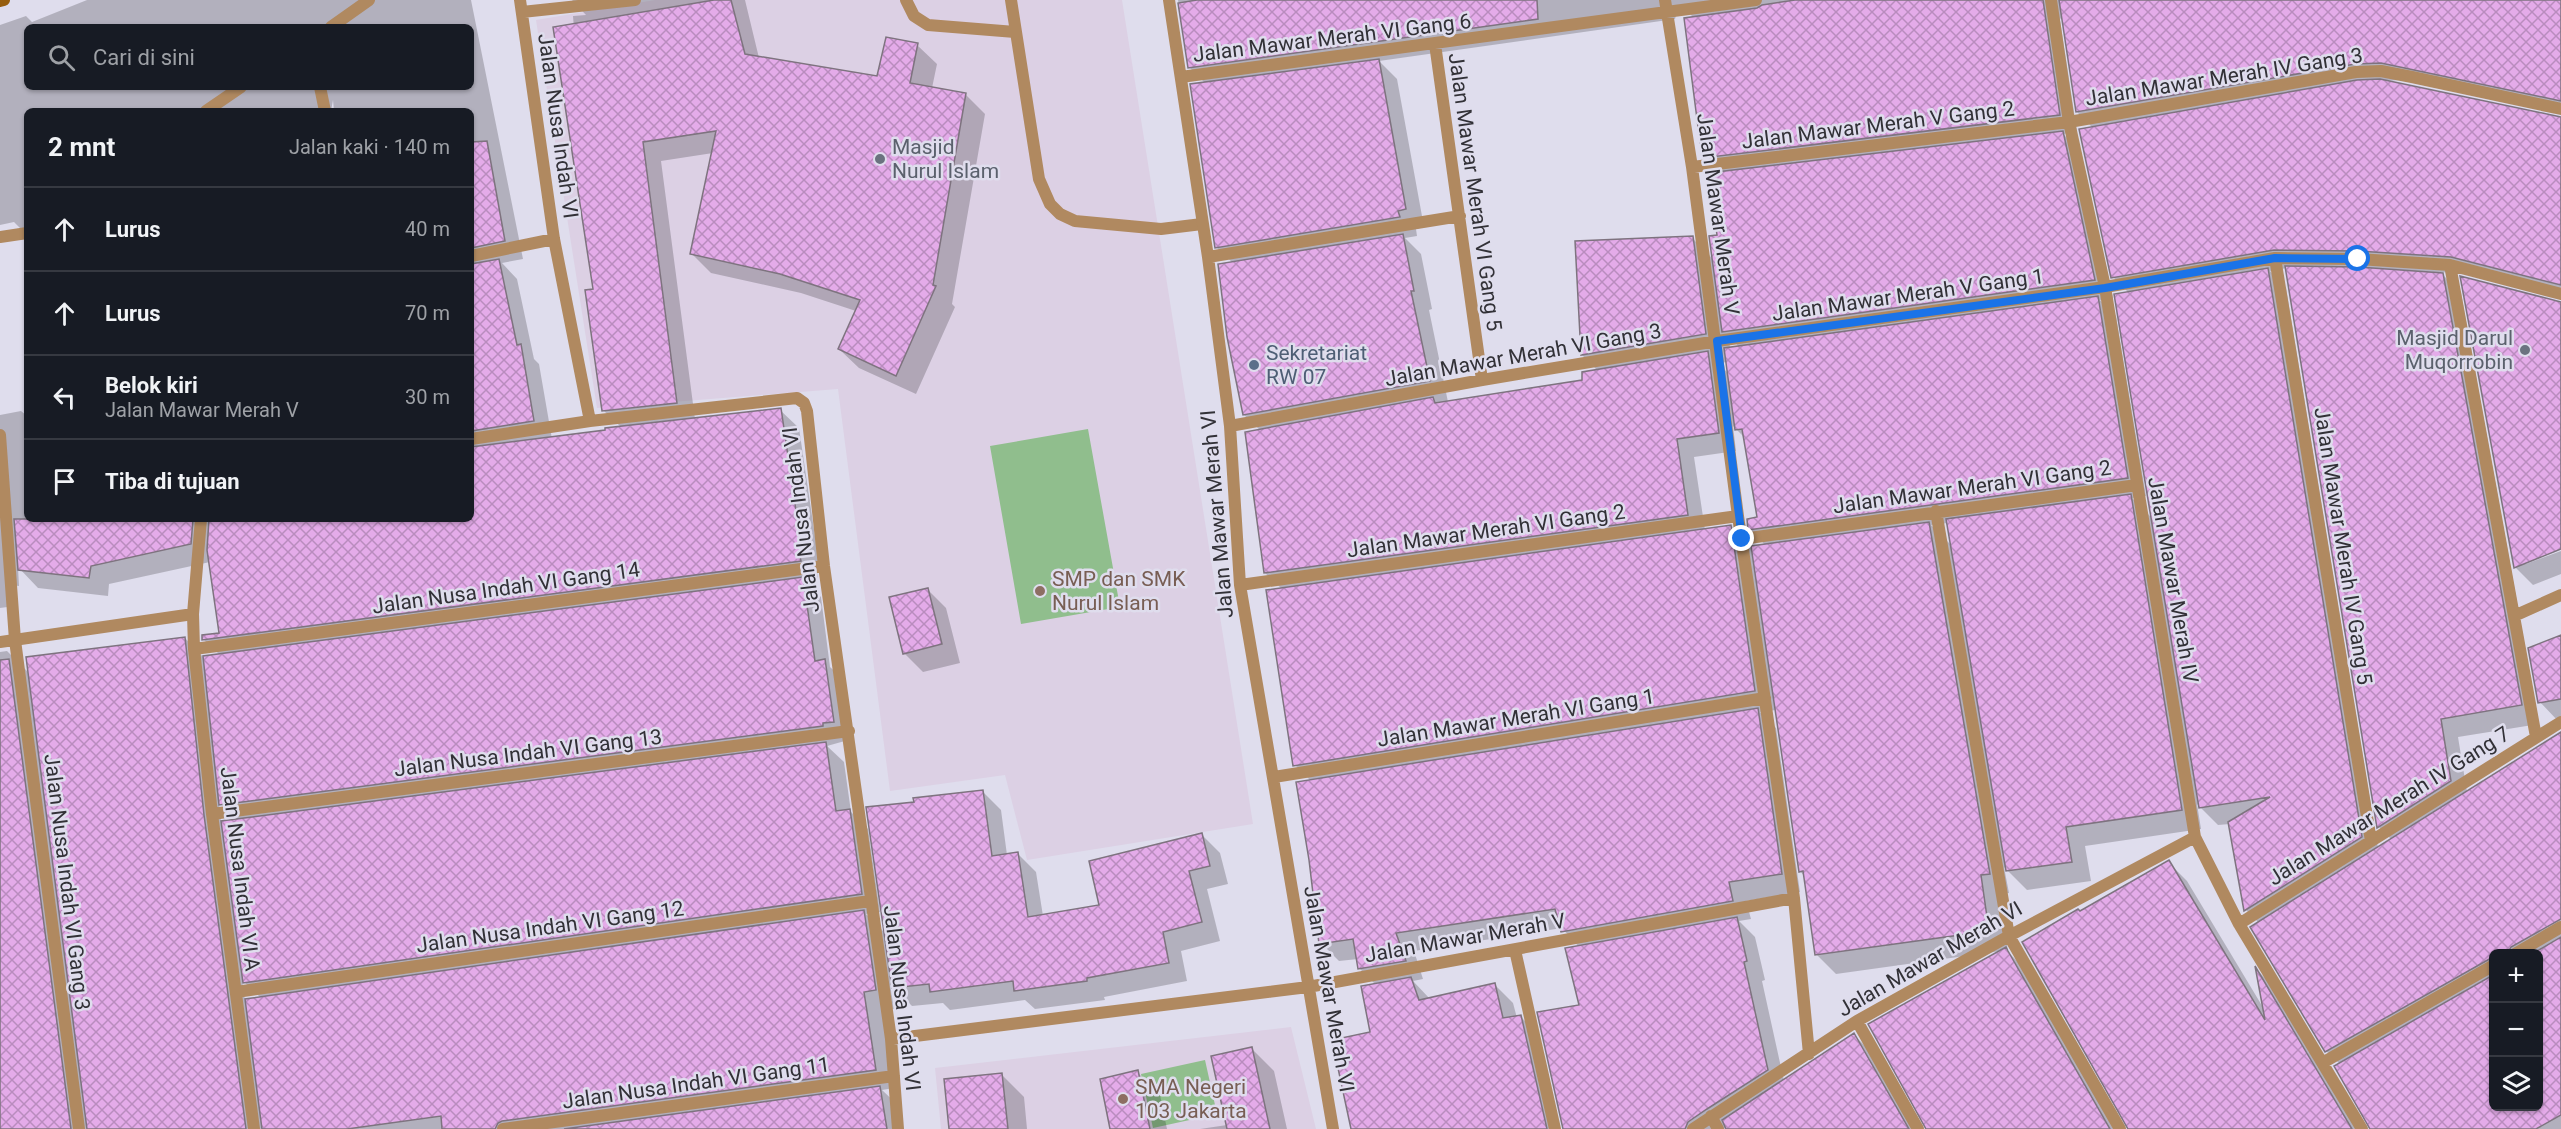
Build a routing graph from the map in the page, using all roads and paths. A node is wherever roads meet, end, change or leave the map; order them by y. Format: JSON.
{"nodes":[{"id":1,"x":369,"y":0,"type":"edge"},
{"id":2,"x":635,"y":0,"type":"edge"},
{"id":3,"x":906,"y":0,"type":"edge"},
{"id":4,"x":1011,"y":0,"type":"edge"},
{"id":5,"x":1169,"y":0,"type":"edge"},
{"id":6,"x":1756,"y":0,"type":"edge"},
{"id":7,"x":2051,"y":0,"type":"edge"},
{"id":8,"x":521,"y":6,"type":"edge"},
{"id":9,"x":1666,"y":6,"type":"edge"},
{"id":10,"x":335,"y":24,"type":"edge"},
{"id":11,"x":1015,"y":32,"type":"junction"},
{"id":12,"x":1435,"y":44,"type":"junction"},
{"id":13,"x":1181,"y":77,"type":"junction"},
{"id":14,"x":237,"y":90,"type":"edge"},
{"id":15,"x":321,"y":90,"type":"edge"},
{"id":16,"x":210,"y":108,"type":"edge"},
{"id":17,"x":324,"y":108,"type":"edge"},
{"id":18,"x":2561,"y":109,"type":"edge"},
{"id":19,"x":2069,"y":122,"type":"junction"},
{"id":20,"x":1692,"y":167,"type":"junction"},
{"id":21,"x":1460,"y":216,"type":"junction"},
{"id":22,"x":1202,"y":224,"type":"junction"},
{"id":23,"x":24,"y":233,"type":"edge"},
{"id":24,"x":0,"y":237,"type":"edge"},
{"id":25,"x":554,"y":239,"type":"junction"},
{"id":26,"x":474,"y":255,"type":"edge"},
{"id":27,"x":1208,"y":256,"type":"junction"},
{"id":28,"x":2275,"y":258,"type":"junction"},
{"id":29,"x":2450,"y":265,"type":"junction"},
{"id":30,"x":2105,"y":288,"type":"junction"},
{"id":31,"x":2561,"y":294,"type":"edge"},
{"id":32,"x":1717,"y":341,"type":"junction"},
{"id":33,"x":1482,"y":380,"type":"junction"},
{"id":34,"x":590,"y":421,"type":"junction"},
{"id":35,"x":1230,"y":426,"type":"junction"},
{"id":36,"x":0,"y":435,"type":"edge"},
{"id":37,"x":474,"y":439,"type":"edge"},
{"id":38,"x":2137,"y":485,"type":"junction"},
{"id":39,"x":1936,"y":511,"type":"junction"},
{"id":40,"x":1738,"y":516,"type":"junction"},
{"id":41,"x":201,"y":522,"type":"edge"},
{"id":42,"x":1742,"y":539,"type":"junction"},
{"id":43,"x":824,"y":566,"type":"junction"},
{"id":44,"x":1240,"y":585,"type":"junction"},
{"id":45,"x":2561,"y":595,"type":"edge"},
{"id":46,"x":193,"y":614,"type":"junction"},
{"id":47,"x":2514,"y":615,"type":"junction"},
{"id":48,"x":15,"y":640,"type":"junction"},
{"id":49,"x":0,"y":642,"type":"edge"},
{"id":50,"x":194,"y":650,"type":"junction"},
{"id":51,"x":1765,"y":698,"type":"junction"},
{"id":52,"x":2561,"y":722,"type":"edge"},
{"id":53,"x":849,"y":731,"type":"junction"},
{"id":54,"x":2536,"y":737,"type":"junction"},
{"id":55,"x":1274,"y":777,"type":"junction"},
{"id":56,"x":212,"y":814,"type":"junction"},
{"id":57,"x":2195,"y":837,"type":"junction"},
{"id":58,"x":2371,"y":841,"type":"junction"},
{"id":59,"x":1794,"y":898,"type":"junction"},
{"id":60,"x":870,"y":901,"type":"junction"},
{"id":61,"x":2239,"y":924,"type":"junction"},
{"id":62,"x":2561,"y":927,"type":"edge"},
{"id":63,"x":2009,"y":936,"type":"junction"},
{"id":64,"x":2524,"y":949,"type":"edge"},
{"id":65,"x":1515,"y":950,"type":"junction"},
{"id":66,"x":2489,"y":967,"type":"edge"},
{"id":67,"x":1308,"y":987,"type":"junction"},
{"id":68,"x":236,"y":992,"type":"junction"},
{"id":69,"x":1857,"y":1021,"type":"junction"},
{"id":70,"x":891,"y":1039,"type":"junction"},
{"id":71,"x":1809,"y":1054,"type":"junction"},
{"id":72,"x":2324,"y":1062,"type":"junction"},
{"id":73,"x":894,"y":1076,"type":"junction"},
{"id":74,"x":1711,"y":1116,"type":"junction"},
{"id":75,"x":79,"y":1129,"type":"edge"},
{"id":76,"x":254,"y":1129,"type":"edge"},
{"id":77,"x":503,"y":1129,"type":"edge"},
{"id":78,"x":898,"y":1129,"type":"edge"},
{"id":79,"x":1334,"y":1129,"type":"edge"},
{"id":80,"x":1555,"y":1129,"type":"edge"},
{"id":81,"x":1693,"y":1129,"type":"edge"},
{"id":82,"x":1718,"y":1129,"type":"edge"},
{"id":83,"x":1918,"y":1129,"type":"edge"},
{"id":84,"x":2120,"y":1129,"type":"edge"},
{"id":85,"x":2362,"y":1129,"type":"edge"}],
"edges":[{"from":1,"to":10,"type":"street"},
{"from":2,"to":8,"type":"street"},
{"from":3,"to":11,"type":"street"},
{"from":4,"to":11,"type":"street"},
{"from":5,"to":13,"type":"street","name":"Jalan Mawar Merah VI"},
{"from":6,"to":9,"type":"street","name":"Jalan Mawar Merah VI Gang 6"},
{"from":7,"to":19,"type":"street","name":"Jalan Mawar Merah IV"},
{"from":8,"to":25,"type":"street","name":"Jalan Nusa Indah VI"},
{"from":9,"to":12,"type":"street","name":"Jalan Mawar Merah VI Gang 6"},
{"from":9,"to":20,"type":"street","name":"Jalan Mawar Merah V"},
{"from":11,"to":22,"type":"street"},
{"from":12,"to":13,"type":"street","name":"Jalan Mawar Merah VI Gang 6"},
{"from":12,"to":21,"type":"street","name":"Jalan Mawar Merah VI Gang 5"},
{"from":13,"to":22,"type":"street","name":"Jalan Mawar Merah VI"},
{"from":14,"to":16,"type":"street"},
{"from":15,"to":17,"type":"street"},
{"from":18,"to":19,"type":"street","name":"Jalan Mawar Merah IV Gang 3"},
{"from":19,"to":20,"type":"street","name":"Jalan Mawar Merah V Gang 2"},
{"from":19,"to":30,"type":"street","name":"Jalan Mawar Merah IV"},
{"from":20,"to":32,"type":"street","name":"Jalan Mawar Merah V"},
{"from":21,"to":27,"type":"street"},
{"from":21,"to":33,"type":"street","name":"Jalan Mawar Merah VI Gang 5"},
{"from":22,"to":27,"type":"street","name":"Jalan Mawar Merah VI"},
{"from":23,"to":24,"type":"street"},
{"from":25,"to":26,"type":"street"},
{"from":25,"to":34,"type":"street","name":"Jalan Nusa Indah VI"},
{"from":27,"to":35,"type":"street","name":"Jalan Mawar Merah VI"},
{"from":28,"to":29,"type":"street","name":"Jalan Mawar Merah V Gang 1"},
{"from":28,"to":30,"type":"street","name":"Jalan Mawar Merah V Gang 1"},
{"from":28,"to":58,"type":"street","name":"Jalan Mawar Merah IV Gang 5"},
{"from":29,"to":31,"type":"street","name":"Jalan Mawar Merah V Gang 1"},
{"from":29,"to":47,"type":"street"},
{"from":30,"to":32,"type":"street","name":"Jalan Mawar Merah V Gang 1"},
{"from":30,"to":38,"type":"street","name":"Jalan Mawar Merah IV"},
{"from":32,"to":33,"type":"street","name":"Jalan Mawar Merah VI Gang 3"},
{"from":32,"to":40,"type":"street","name":"Jalan Mawar Merah V"},
{"from":33,"to":35,"type":"street","name":"Jalan Mawar Merah VI Gang 3"},
{"from":34,"to":37,"type":"street"},
{"from":34,"to":43,"type":"street","name":"Jalan Nusa Indah VI"},
{"from":35,"to":44,"type":"street","name":"Jalan Mawar Merah VI"},
{"from":36,"to":48,"type":"street","name":"Jalan Nusa Indah VI Gang 3"},
{"from":38,"to":39,"type":"street","name":"Jalan Mawar Merah VI Gang 2"},
{"from":38,"to":57,"type":"street","name":"Jalan Mawar Merah IV"},
{"from":39,"to":42,"type":"street","name":"Jalan Mawar Merah VI Gang 2"},
{"from":39,"to":63,"type":"street"},
{"from":40,"to":42,"type":"street","name":"Jalan Mawar Merah V"},
{"from":40,"to":44,"type":"street","name":"Jalan Mawar Merah VI Gang 2"},
{"from":41,"to":46,"type":"street","name":"Jalan Nusa Indah VI A"},
{"from":42,"to":51,"type":"street","name":"Jalan Mawar Merah V"},
{"from":43,"to":50,"type":"street","name":"Jalan Nusa Indah VI Gang 14"},
{"from":43,"to":53,"type":"street","name":"Jalan Nusa Indah VI"},
{"from":44,"to":55,"type":"street","name":"Jalan Mawar Merah VI"},
{"from":45,"to":47,"type":"street"},
{"from":46,"to":48,"type":"street"},
{"from":46,"to":50,"type":"street","name":"Jalan Nusa Indah VI A"},
{"from":47,"to":54,"type":"street"},
{"from":48,"to":49,"type":"street"},
{"from":48,"to":75,"type":"street","name":"Jalan Nusa Indah VI Gang 3"},
{"from":50,"to":56,"type":"street","name":"Jalan Nusa Indah VI A"},
{"from":51,"to":55,"type":"street","name":"Jalan Mawar Merah VI Gang 1"},
{"from":51,"to":59,"type":"street","name":"Jalan Mawar Merah V"},
{"from":52,"to":54,"type":"street","name":"Jalan Mawar Merah IV Gang 7"},
{"from":53,"to":56,"type":"street","name":"Jalan Nusa Indah VI Gang 13"},
{"from":53,"to":60,"type":"street","name":"Jalan Nusa Indah VI"},
{"from":54,"to":58,"type":"street","name":"Jalan Mawar Merah IV Gang 7"},
{"from":55,"to":67,"type":"street","name":"Jalan Mawar Merah VI"},
{"from":56,"to":68,"type":"street","name":"Jalan Nusa Indah VI A"},
{"from":57,"to":61,"type":"street","name":"Jalan Mawar Merah IV"},
{"from":57,"to":63,"type":"street","name":"Jalan Mawar Merah VI"},
{"from":58,"to":61,"type":"street","name":"Jalan Mawar Merah IV Gang 7"},
{"from":59,"to":65,"type":"street","name":"Jalan Mawar Merah V"},
{"from":59,"to":71,"type":"street","name":"Jalan Mawar Merah V"},
{"from":60,"to":68,"type":"street","name":"Jalan Nusa Indah VI Gang 12"},
{"from":60,"to":70,"type":"street","name":"Jalan Nusa Indah VI"},
{"from":61,"to":72,"type":"street","name":"Jalan Mawar Merah IV"},
{"from":62,"to":64,"type":"street"},
{"from":63,"to":69,"type":"street","name":"Jalan Mawar Merah VI"},
{"from":63,"to":84,"type":"street"},
{"from":65,"to":67,"type":"street","name":"Jalan Mawar Merah V"},
{"from":65,"to":80,"type":"street"},
{"from":66,"to":72,"type":"street"},
{"from":67,"to":70,"type":"street","name":"Jalan Mawar Merah V"},
{"from":67,"to":79,"type":"street","name":"Jalan Mawar Merah VI"},
{"from":68,"to":76,"type":"street","name":"Jalan Nusa Indah VI A"},
{"from":69,"to":71,"type":"street","name":"Jalan Mawar Merah VI"},
{"from":69,"to":83,"type":"street"},
{"from":70,"to":73,"type":"street","name":"Jalan Nusa Indah VI"},
{"from":71,"to":74,"type":"street","name":"Jalan Mawar Merah VI"},
{"from":72,"to":85,"type":"street","name":"Jalan Mawar Merah IV"},
{"from":73,"to":77,"type":"street","name":"Jalan Nusa Indah VI Gang 11"},
{"from":73,"to":78,"type":"street","name":"Jalan Nusa Indah VI"},
{"from":74,"to":81,"type":"street","name":"Jalan Mawar Merah VI"},
{"from":74,"to":82,"type":"street"}]}
